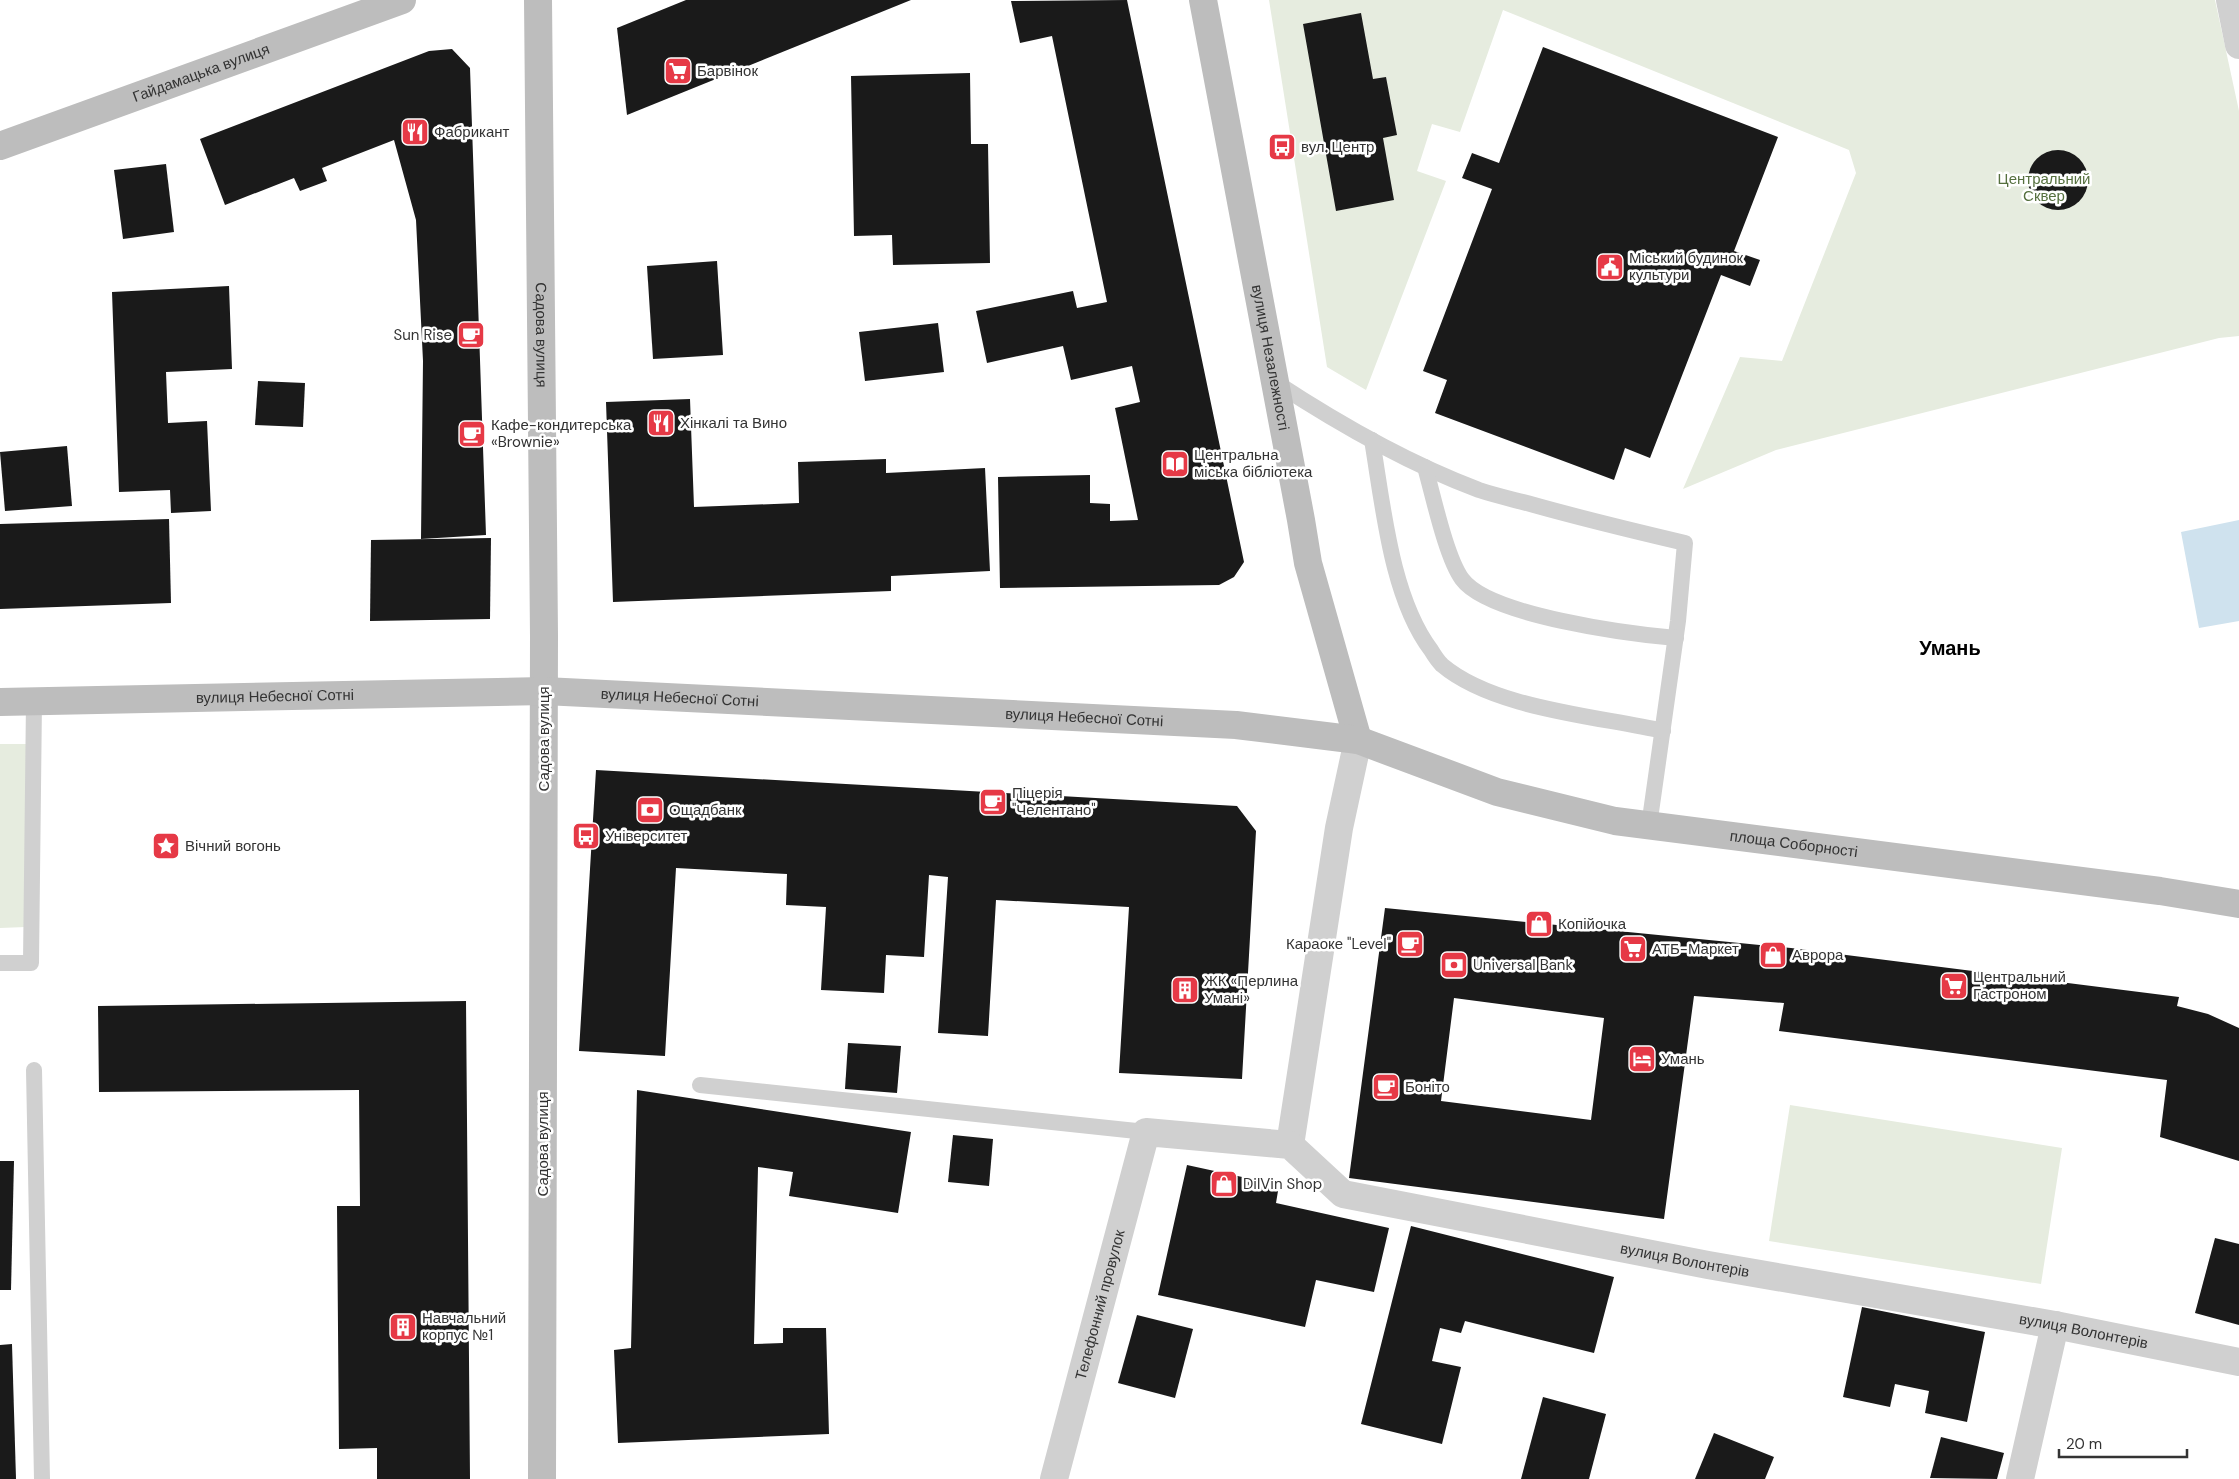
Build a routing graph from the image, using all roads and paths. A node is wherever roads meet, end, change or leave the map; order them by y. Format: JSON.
{"nodes":[{"id":1,"x":402,"y":0,"type":"edge"},
{"id":2,"x":538,"y":0,"type":"edge"},
{"id":3,"x":1203,"y":0,"type":"edge"},
{"id":4,"x":2230,"y":0,"type":"edge"},
{"id":5,"x":2239,"y":45,"type":"edge"},
{"id":6,"x":0,"y":146,"type":"edge"},
{"id":7,"x":1275,"y":382,"type":"junction"},
{"id":8,"x":1372,"y":440,"type":"junction"},
{"id":9,"x":1425,"y":467,"type":"junction"},
{"id":10,"x":1676,"y":638,"type":"junction"},
{"id":11,"x":544,"y":691,"type":"junction"},
{"id":12,"x":34,"y":701,"type":"junction"},
{"id":13,"x":0,"y":702,"type":"edge"},
{"id":14,"x":1662,"y":730,"type":"junction"},
{"id":15,"x":1358,"y":740,"type":"junction"},
{"id":16,"x":1648,"y":826,"type":"junction"},
{"id":17,"x":2239,"y":904,"type":"edge"},
{"id":18,"x":0,"y":963,"type":"edge"},
{"id":19,"x":34,"y":1070,"type":"dead end"},
{"id":20,"x":700,"y":1085,"type":"dead end"},
{"id":21,"x":1146,"y":1132,"type":"junction"},
{"id":22,"x":1290,"y":1145,"type":"junction"},
{"id":23,"x":2055,"y":1324,"type":"junction"},
{"id":24,"x":2239,"y":1362,"type":"edge"},
{"id":25,"x":42,"y":1479,"type":"edge"},
{"id":26,"x":542,"y":1479,"type":"edge"},
{"id":27,"x":1054,"y":1479,"type":"edge"},
{"id":28,"x":2020,"y":1479,"type":"edge"}],
"edges":[{"from":1,"to":6,"type":"main road","name":"Гайдамацька вулиця"},
{"from":2,"to":11,"type":"main road","name":"Садова вулиця"},
{"from":3,"to":7,"type":"main road","name":"вулиця Незалежності"},
{"from":4,"to":5,"type":"street"},
{"from":7,"to":8,"type":"lane"},
{"from":7,"to":15,"type":"main road","name":"вулиця Незалежності"},
{"from":8,"to":9,"type":"lane"},
{"from":8,"to":14,"type":"lane"},
{"from":9,"to":10,"type":"lane"},
{"from":9,"to":10,"type":"lane"},
{"from":10,"to":14,"type":"lane"},
{"from":11,"to":12,"type":"main road","name":"вулиця Небесної Сотні"},
{"from":11,"to":15,"type":"main road","name":"вулиця Небесної Сотні"},
{"from":11,"to":26,"type":"main road","name":"Садова вулиця"},
{"from":12,"to":13,"type":"main road","name":"вулиця Небесної Сотні"},
{"from":12,"to":18,"type":"lane"},
{"from":14,"to":16,"type":"lane"},
{"from":15,"to":16,"type":"main road","name":"площа Соборності"},
{"from":15,"to":22,"type":"street"},
{"from":16,"to":17,"type":"main road","name":"площа Соборності"},
{"from":19,"to":25,"type":"lane"},
{"from":20,"to":21,"type":"lane"},
{"from":21,"to":22,"type":"street"},
{"from":21,"to":27,"type":"street","name":"Телефонний провулок"},
{"from":22,"to":23,"type":"street","name":"вулиця Волонтерів"},
{"from":23,"to":24,"type":"street","name":"вулиця Волонтерів"},
{"from":23,"to":28,"type":"street"}]}
